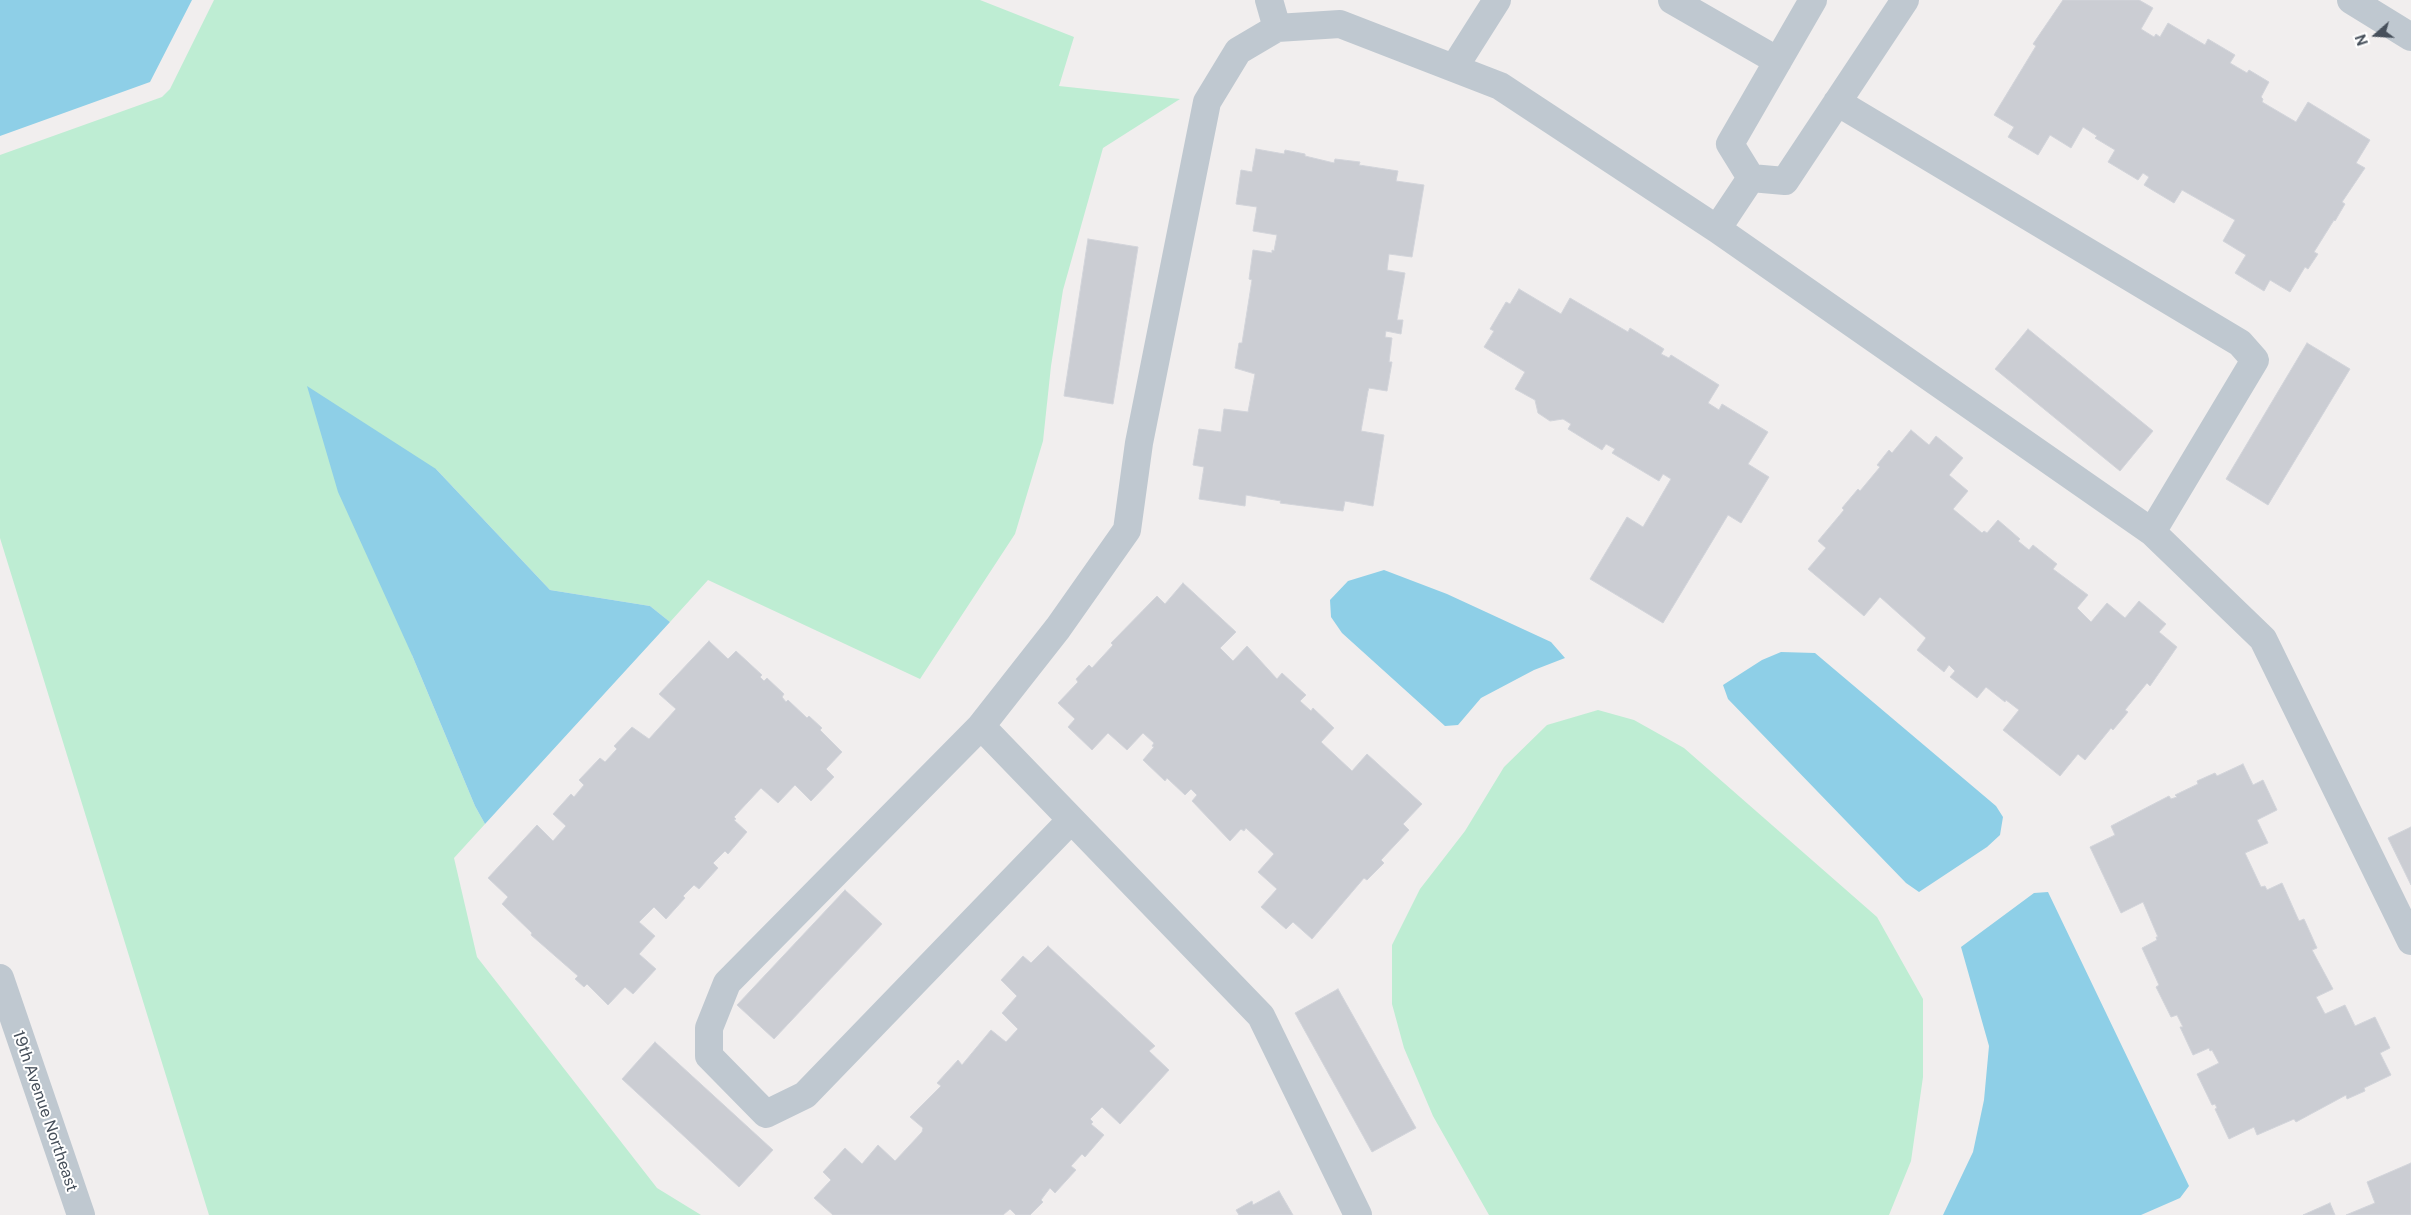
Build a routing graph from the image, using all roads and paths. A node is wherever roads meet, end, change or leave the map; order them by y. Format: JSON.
{"nodes":[{"id":1,"x":1269,"y":0,"type":"edge"},
{"id":2,"x":1497,"y":0,"type":"edge"},
{"id":3,"x":1672,"y":0,"type":"edge"},
{"id":4,"x":1814,"y":0,"type":"edge"},
{"id":5,"x":1905,"y":0,"type":"edge"},
{"id":6,"x":2351,"y":0,"type":"edge"},
{"id":7,"x":1277,"y":28,"type":"junction"},
{"id":8,"x":2411,"y":37,"type":"edge"},
{"id":9,"x":1778,"y":62,"type":"junction"},
{"id":10,"x":1454,"y":68,"type":"junction"},
{"id":11,"x":1838,"y":102,"type":"junction"},
{"id":12,"x":1751,"y":178,"type":"junction"},
{"id":13,"x":1716,"y":229,"type":"junction"},
{"id":14,"x":2152,"y":532,"type":"junction"},
{"id":15,"x":981,"y":726,"type":"junction"},
{"id":16,"x":1071,"y":820,"type":"junction"},
{"id":17,"x":2411,"y":942,"type":"edge"},
{"id":18,"x":0,"y":978,"type":"edge"},
{"id":19,"x":81,"y":1215,"type":"edge"},
{"id":20,"x":1358,"y":1215,"type":"edge"}],
"edges":[{"from":1,"to":7,"type":"street"},
{"from":2,"to":10,"type":"street"},
{"from":3,"to":9,"type":"street"},
{"from":4,"to":9,"type":"street"},
{"from":5,"to":11,"type":"street"},
{"from":6,"to":8,"type":"street"},
{"from":7,"to":10,"type":"street"},
{"from":7,"to":15,"type":"street"},
{"from":9,"to":12,"type":"street"},
{"from":10,"to":13,"type":"street"},
{"from":11,"to":12,"type":"street"},
{"from":11,"to":14,"type":"street"},
{"from":12,"to":13,"type":"street"},
{"from":13,"to":14,"type":"street"},
{"from":14,"to":17,"type":"street"},
{"from":15,"to":16,"type":"street"},
{"from":15,"to":16,"type":"street"},
{"from":16,"to":20,"type":"street"},
{"from":18,"to":19,"type":"street","name":"19th Avenue Northeast"}]}
